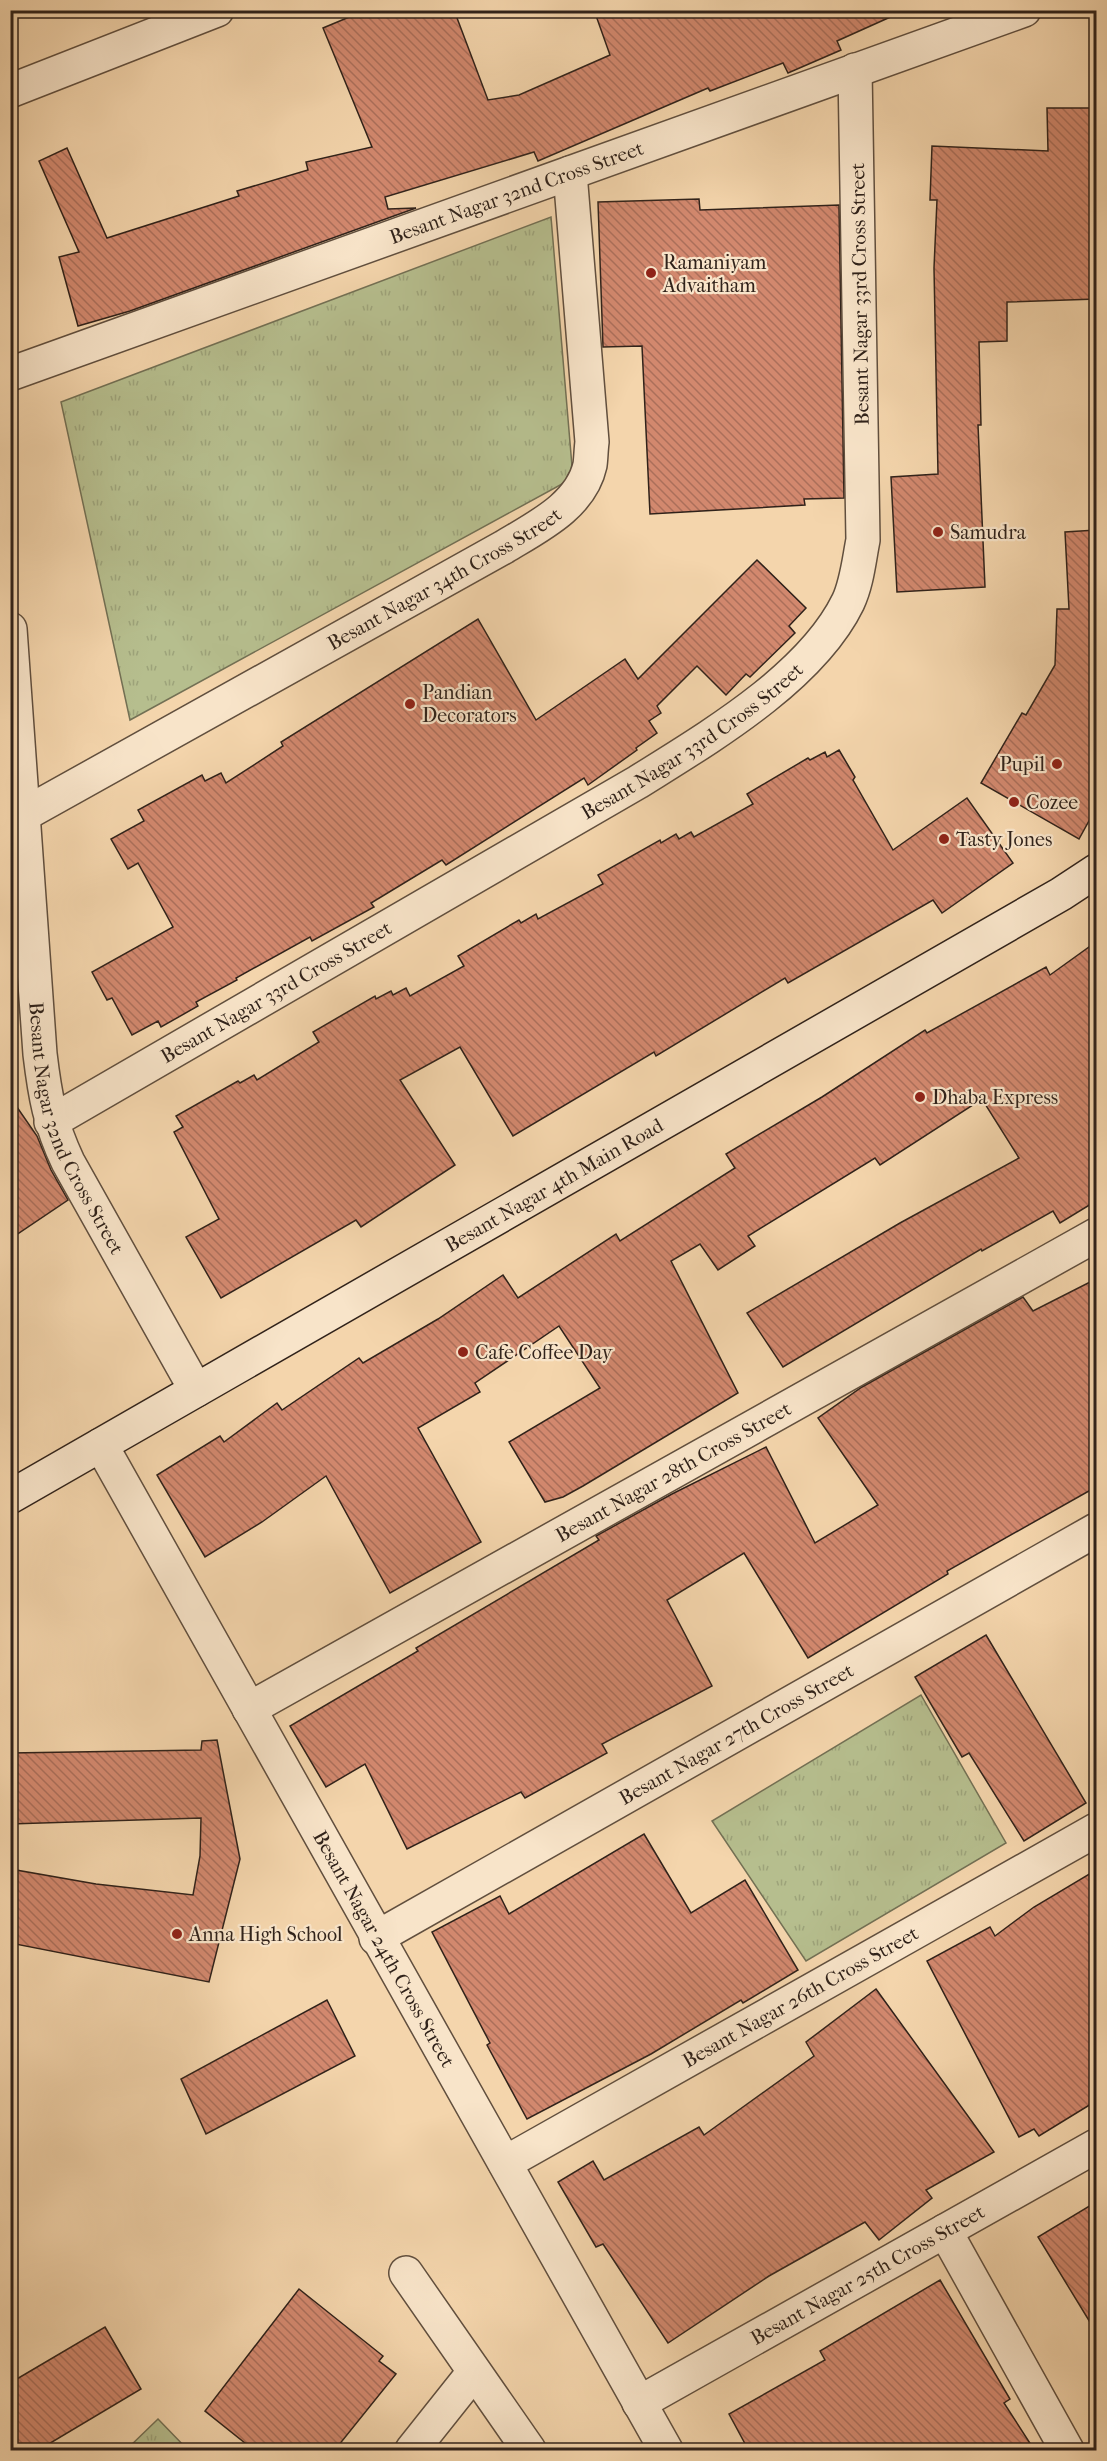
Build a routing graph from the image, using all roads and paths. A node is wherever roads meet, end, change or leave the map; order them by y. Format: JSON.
{"nodes":[{"id":1,"x":217,"y":10,"type":"edge"},
{"id":2,"x":1024,"y":10,"type":"edge"},
{"id":3,"x":855,"y":70,"type":"junction"},
{"id":4,"x":10,"y":91,"type":"edge"},
{"id":5,"x":570,"y":173,"type":"junction"},
{"id":6,"x":10,"y":374,"type":"edge"},
{"id":7,"x":10,"y":629,"type":"edge"},
{"id":8,"x":23,"y":815,"type":"junction"},
{"id":9,"x":1096,"y":871,"type":"edge"},
{"id":10,"x":51,"y":1122,"type":"junction"},
{"id":11,"x":1096,"y":1235,"type":"edge"},
{"id":12,"x":196,"y":1390,"type":"junction"},
{"id":13,"x":101,"y":1445,"type":"junction"},
{"id":14,"x":10,"y":1497,"type":"edge"},
{"id":15,"x":1096,"y":1530,"type":"edge"},
{"id":16,"x":249,"y":1709,"type":"junction"},
{"id":17,"x":1096,"y":1830,"type":"edge"},
{"id":18,"x":376,"y":1938,"type":"junction"},
{"id":19,"x":1096,"y":2146,"type":"edge"},
{"id":20,"x":505,"y":2163,"type":"junction"},
{"id":21,"x":945,"y":2231,"type":"junction"},
{"id":22,"x":406,"y":2273,"type":"dead end"},
{"id":23,"x":474,"y":2372,"type":"junction"},
{"id":24,"x":639,"y":2403,"type":"junction"},
{"id":25,"x":412,"y":2451,"type":"edge"},
{"id":26,"x":530,"y":2451,"type":"edge"},
{"id":27,"x":666,"y":2451,"type":"edge"},
{"id":28,"x":1067,"y":2451,"type":"edge"}],
"edges":[{"from":1,"to":4,"type":"street"},
{"from":2,"to":3,"type":"street","name":"Besant Nagar 32nd Cross Street"},
{"from":3,"to":5,"type":"street","name":"Besant Nagar 32nd Cross Street"},
{"from":3,"to":10,"type":"street","name":"Besant Nagar 33rd Cross Street"},
{"from":5,"to":6,"type":"street","name":"Besant Nagar 32nd Cross Street"},
{"from":5,"to":8,"type":"street","name":"Besant Nagar 34th Cross Street"},
{"from":7,"to":8,"type":"street","name":"Besant Nagar 32nd Cross Street"},
{"from":8,"to":10,"type":"street","name":"Besant Nagar 32nd Cross Street"},
{"from":9,"to":12,"type":"street","name":"Besant Nagar 4th Main Road"},
{"from":10,"to":12,"type":"street","name":"Besant Nagar 32nd Cross Street"},
{"from":11,"to":16,"type":"street","name":"Besant Nagar 28th Cross Street"},
{"from":12,"to":13,"type":"street","name":"Besant Nagar 4th Main Road"},
{"from":13,"to":14,"type":"street","name":"Besant Nagar 4th Main Road"},
{"from":13,"to":16,"type":"street","name":"Besant Nagar 24th Cross Street"},
{"from":15,"to":18,"type":"street","name":"Besant Nagar 27th Cross Street"},
{"from":16,"to":18,"type":"street","name":"Besant Nagar 24th Cross Street"},
{"from":17,"to":20,"type":"street","name":"Besant Nagar 26th Cross Street"},
{"from":18,"to":20,"type":"street","name":"Besant Nagar 24th Cross Street"},
{"from":19,"to":21,"type":"street","name":"Besant Nagar 25th Cross Street"},
{"from":20,"to":24,"type":"street","name":"Besant Nagar 24th Cross Street"},
{"from":21,"to":24,"type":"street","name":"Besant Nagar 25th Cross Street"},
{"from":21,"to":28,"type":"street"},
{"from":22,"to":23,"type":"street"},
{"from":23,"to":25,"type":"street"},
{"from":23,"to":26,"type":"street"},
{"from":24,"to":27,"type":"street","name":"Besant Nagar 24th Cross Street"}]}
